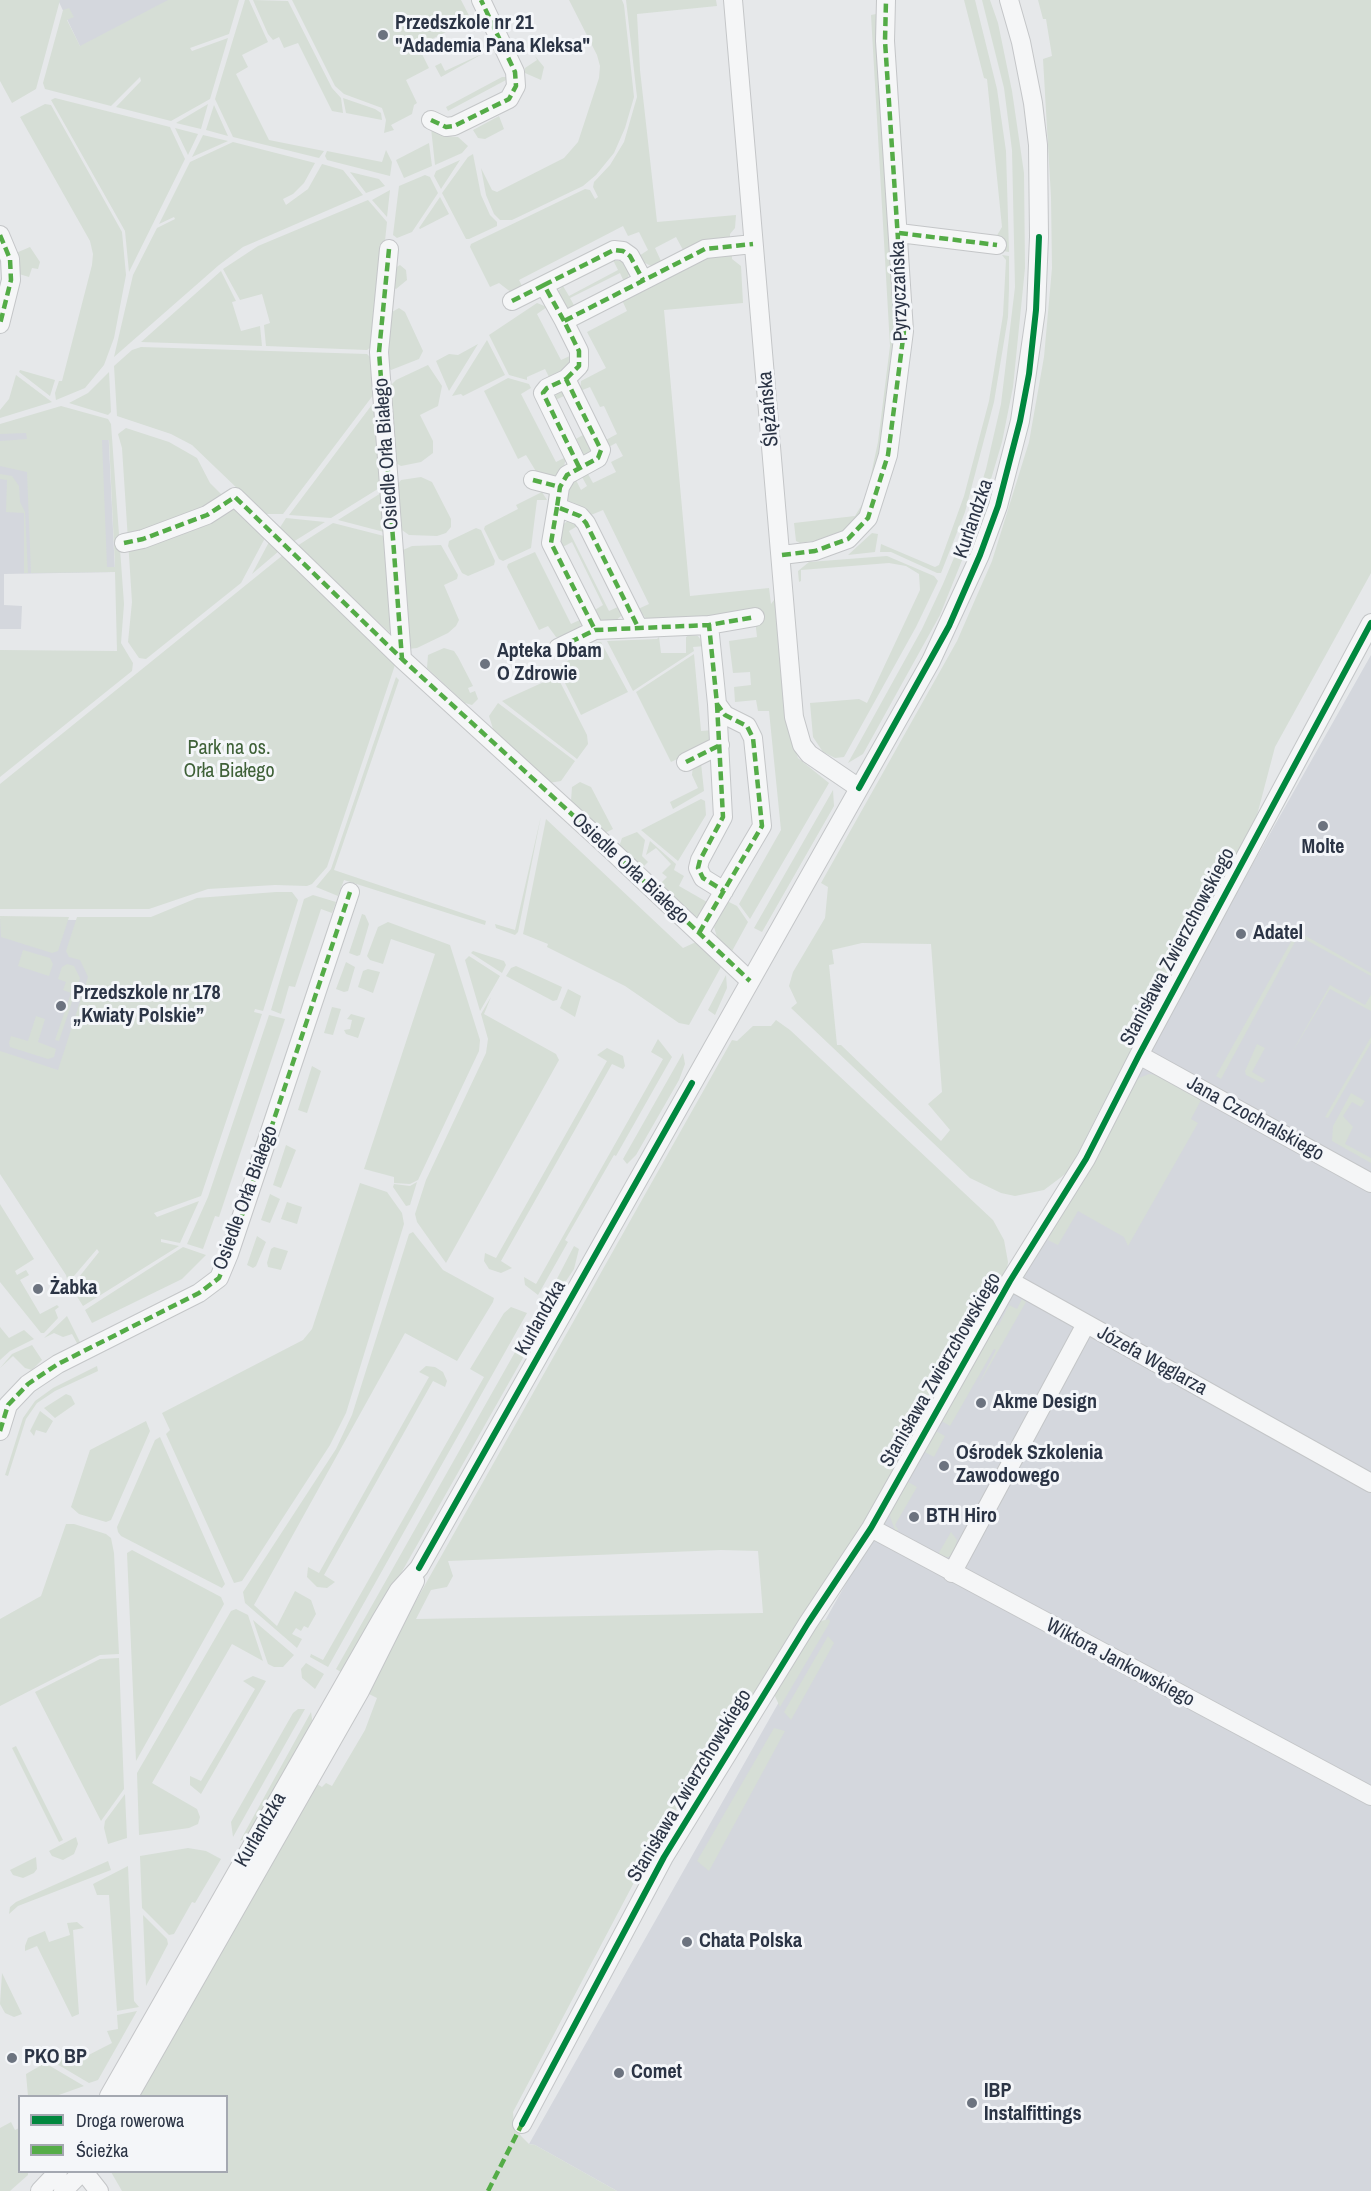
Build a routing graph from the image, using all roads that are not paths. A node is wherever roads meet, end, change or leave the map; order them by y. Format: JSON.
{"nodes":[{"id":1,"x":481,"y":0,"type":"edge"},
{"id":2,"x":733,"y":0,"type":"edge"},
{"id":3,"x":886,"y":0,"type":"edge"},
{"id":4,"x":1011,"y":2,"type":"edge"},
{"id":5,"x":431,"y":120,"type":"dead end"},
{"id":6,"x":899,"y":233,"type":"junction"},
{"id":7,"x":0,"y":235,"type":"edge"},
{"id":8,"x":753,"y":244,"type":"junction"},
{"id":9,"x":997,"y":245,"type":"dead end"},
{"id":10,"x":390,"y":249,"type":"dead end"},
{"id":11,"x":643,"y":280,"type":"junction"},
{"id":12,"x":544,"y":285,"type":"junction"},
{"id":13,"x":512,"y":301,"type":"dead end"},
{"id":14,"x":564,"y":321,"type":"junction"},
{"id":15,"x":0,"y":324,"type":"edge"},
{"id":16,"x":566,"y":379,"type":"junction"},
{"id":17,"x":579,"y":467,"type":"junction"},
{"id":18,"x":533,"y":480,"type":"dead end"},
{"id":19,"x":560,"y":487,"type":"junction"},
{"id":20,"x":557,"y":507,"type":"junction"},
{"id":21,"x":124,"y":543,"type":"dead end"},
{"id":22,"x":782,"y":555,"type":"junction"},
{"id":23,"x":755,"y":617,"type":"dead end"},
{"id":24,"x":1371,"y":623,"type":"edge"},
{"id":25,"x":709,"y":625,"type":"junction"},
{"id":26,"x":638,"y":627,"type":"junction"},
{"id":27,"x":595,"y":630,"type":"junction"},
{"id":28,"x":558,"y":648,"type":"dead end"},
{"id":29,"x":402,"y":659,"type":"junction"},
{"id":30,"x":717,"y":704,"type":"junction"},
{"id":31,"x":720,"y":745,"type":"junction"},
{"id":32,"x":686,"y":762,"type":"dead end"},
{"id":33,"x":860,"y":788,"type":"junction"},
{"id":34,"x":724,"y":891,"type":"junction"},
{"id":35,"x":350,"y":892,"type":"dead end"},
{"id":36,"x":699,"y":933,"type":"junction"},
{"id":37,"x":750,"y":981,"type":"junction"},
{"id":38,"x":1139,"y":1055,"type":"junction"},
{"id":39,"x":1371,"y":1183,"type":"edge"},
{"id":40,"x":1010,"y":1281,"type":"junction"},
{"id":41,"x":1086,"y":1324,"type":"junction"},
{"id":42,"x":0,"y":1431,"type":"edge"},
{"id":43,"x":1371,"y":1483,"type":"edge"},
{"id":44,"x":871,"y":1528,"type":"junction"},
{"id":45,"x":419,"y":1568,"type":"junction"},
{"id":46,"x":952,"y":1573,"type":"junction"},
{"id":47,"x":1371,"y":1796,"type":"edge"},
{"id":48,"x":110,"y":2095,"type":"edge"},
{"id":49,"x":130,"y":2095,"type":"edge"},
{"id":50,"x":522,"y":2124,"type":"dead end"},
{"id":51,"x":57,"y":2173,"type":"edge"},
{"id":52,"x":82,"y":2173,"type":"edge"},
{"id":53,"x":84,"y":2173,"type":"edge"},
{"id":54,"x":40,"y":2191,"type":"edge"},
{"id":55,"x":63,"y":2191,"type":"edge"},
{"id":56,"x":99,"y":2191,"type":"edge"}],
"edges":[{"from":1,"to":5,"type":"street"},
{"from":2,"to":8,"type":"street","name":"Ślężańska"},
{"from":3,"to":6,"type":"street","name":"Pyrzyczańska"},
{"from":4,"to":33,"type":"street","name":"Kurlandzka"},
{"from":6,"to":9,"type":"street"},
{"from":6,"to":22,"type":"street","name":"Pyrzyczańska"},
{"from":7,"to":15,"type":"street"},
{"from":8,"to":11,"type":"street"},
{"from":8,"to":22,"type":"street","name":"Ślężańska"},
{"from":10,"to":29,"type":"street","name":"Osiedle Orła Białego"},
{"from":11,"to":12,"type":"street"},
{"from":11,"to":14,"type":"street"},
{"from":12,"to":13,"type":"street"},
{"from":12,"to":14,"type":"street"},
{"from":14,"to":16,"type":"street"},
{"from":16,"to":17,"type":"street"},
{"from":16,"to":17,"type":"street"},
{"from":17,"to":19,"type":"street"},
{"from":18,"to":19,"type":"street"},
{"from":19,"to":20,"type":"street"},
{"from":20,"to":26,"type":"street"},
{"from":20,"to":27,"type":"street"},
{"from":21,"to":29,"type":"street","name":"Osiedle Orła Białego"},
{"from":22,"to":33,"type":"street","name":"Ślężańska"},
{"from":23,"to":25,"type":"street"},
{"from":24,"to":38,"type":"street","name":"Stanisława Zwierzchowskiego"},
{"from":25,"to":26,"type":"street"},
{"from":25,"to":30,"type":"street"},
{"from":26,"to":27,"type":"street"},
{"from":27,"to":28,"type":"street"},
{"from":29,"to":36,"type":"street","name":"Osiedle Orła Białego"},
{"from":30,"to":31,"type":"street"},
{"from":30,"to":34,"type":"street","name":"Osiedle Orła Białego"},
{"from":31,"to":32,"type":"street"},
{"from":31,"to":34,"type":"street"},
{"from":33,"to":37,"type":"street","name":"Kurlandzka"},
{"from":34,"to":36,"type":"street","name":"Osiedle Orła Białego"},
{"from":35,"to":42,"type":"street","name":"Osiedle Orła Białego"},
{"from":36,"to":37,"type":"street","name":"Osiedle Orła Białego"},
{"from":37,"to":45,"type":"street","name":"Kurlandzka"},
{"from":38,"to":39,"type":"street","name":"Jana Czochralskiego"},
{"from":38,"to":40,"type":"street","name":"Stanisława Zwierzchowskiego"},
{"from":40,"to":41,"type":"street"},
{"from":40,"to":44,"type":"street","name":"Stanisława Zwierzchowskiego"},
{"from":41,"to":43,"type":"street","name":"Józefa Węglarza"},
{"from":41,"to":46,"type":"street","name":"Józefa Węglarza"},
{"from":44,"to":46,"type":"street","name":"Wiktora Jankowskiego"},
{"from":44,"to":50,"type":"street","name":"Stanisława Zwierzchowskiego"},
{"from":45,"to":48,"type":"street","name":"Kurlandzka"},
{"from":45,"to":49,"type":"street","name":"Kurlandzka"},
{"from":46,"to":47,"type":"street","name":"Wiktora Jankowskiego"},
{"from":51,"to":54,"type":"street"},
{"from":52,"to":55,"type":"street"},
{"from":53,"to":56,"type":"street"}]}
